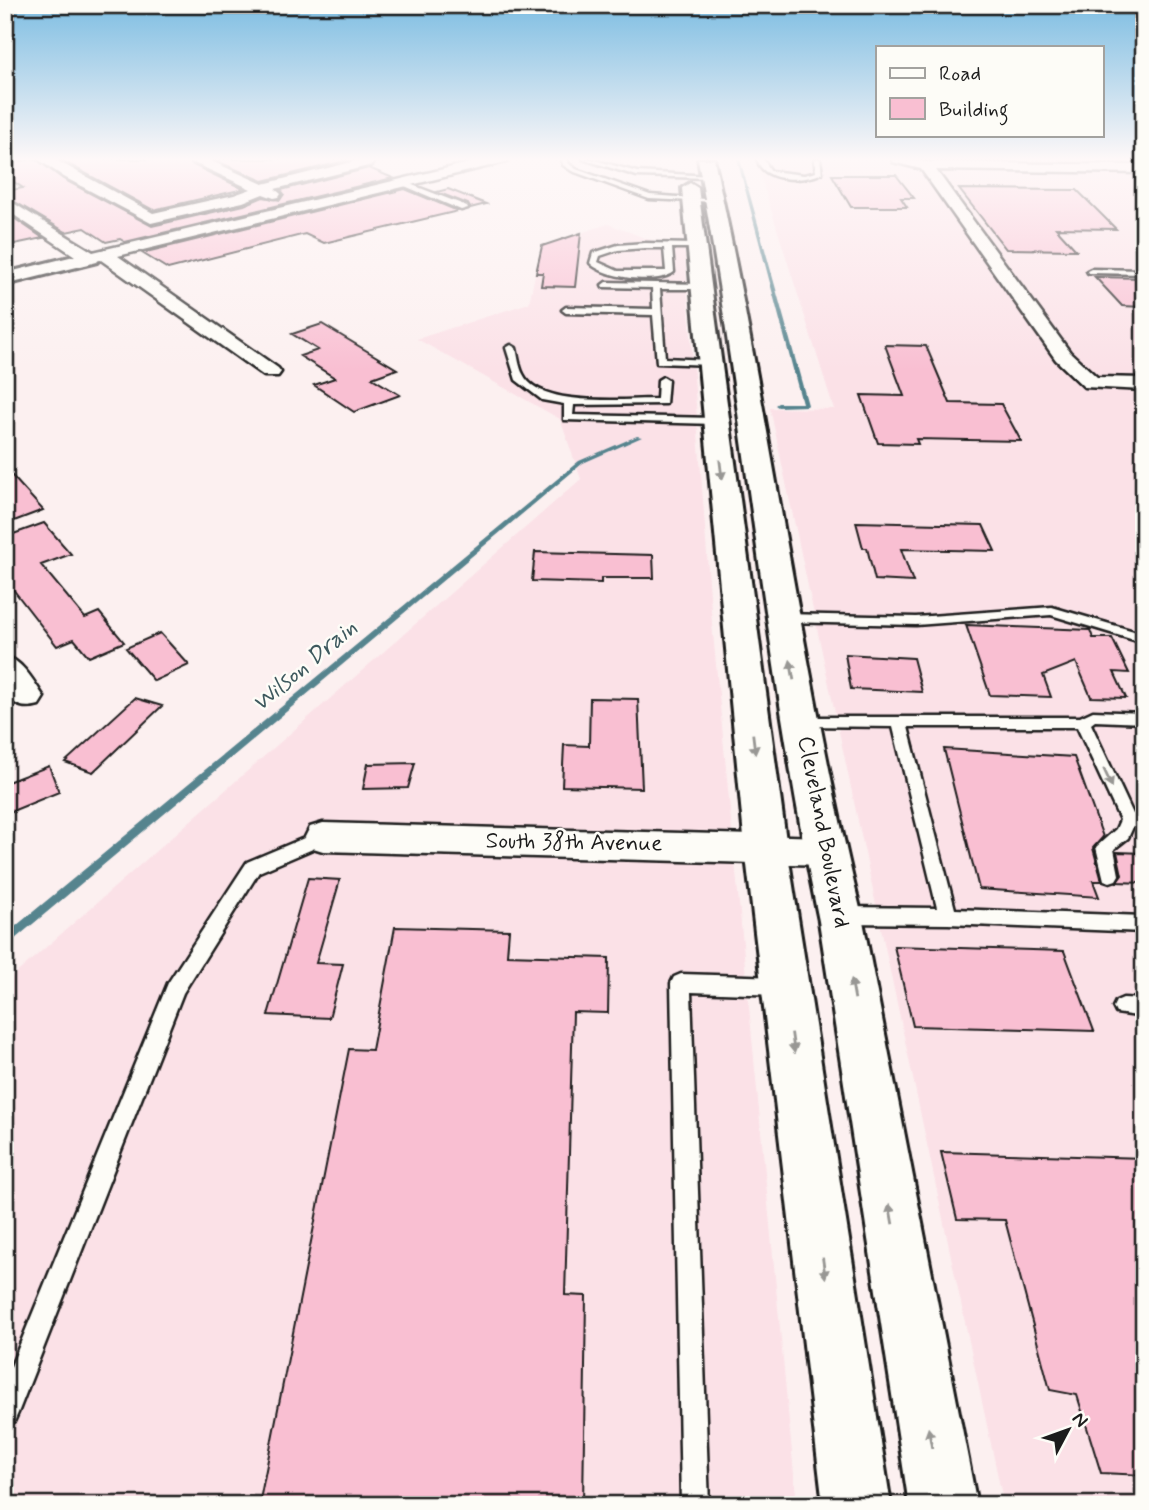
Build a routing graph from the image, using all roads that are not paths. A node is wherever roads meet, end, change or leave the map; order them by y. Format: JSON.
{"nodes":[{"id":1,"x":52,"y":229,"type":"edge"},
{"id":2,"x":208,"y":229,"type":"edge"},
{"id":3,"x":686,"y":229,"type":"edge"},
{"id":4,"x":715,"y":229,"type":"edge"},
{"id":5,"x":972,"y":229,"type":"edge"},
{"id":6,"x":682,"y":246,"type":"junction"},
{"id":7,"x":98,"y":256,"type":"junction"},
{"id":8,"x":1091,"y":271,"type":"dead end"},
{"id":9,"x":1144,"y":272,"type":"edge"},
{"id":10,"x":5,"y":279,"type":"edge"},
{"id":11,"x":606,"y":285,"type":"dead end"},
{"id":12,"x":656,"y":286,"type":"junction"},
{"id":13,"x":701,"y":286,"type":"junction"},
{"id":14,"x":566,"y":310,"type":"dead end"},
{"id":15,"x":656,"y":312,"type":"junction"},
{"id":16,"x":511,"y":348,"type":"dead end"},
{"id":17,"x":709,"y":363,"type":"junction"},
{"id":18,"x":271,"y":372,"type":"dead end"},
{"id":19,"x":663,"y":380,"type":"dead end"},
{"id":20,"x":1144,"y":384,"type":"edge"},
{"id":21,"x":569,"y":402,"type":"junction"},
{"id":22,"x":662,"y":402,"type":"junction"},
{"id":23,"x":663,"y":420,"type":"junction"},
{"id":24,"x":716,"y":421,"type":"junction"},
{"id":25,"x":783,"y":618,"type":"junction"},
{"id":26,"x":1144,"y":639,"type":"edge"},
{"id":27,"x":5,"y":666,"type":"edge"},
{"id":28,"x":28,"y":697,"type":"dead end"},
{"id":29,"x":1144,"y":718,"type":"edge"},
{"id":30,"x":801,"y":721,"type":"junction"},
{"id":31,"x":899,"y":722,"type":"junction"},
{"id":32,"x":1082,"y":722,"type":"junction"},
{"id":33,"x":1136,"y":820,"type":"edge"},
{"id":34,"x":323,"y":837,"type":"joint"},
{"id":35,"x":766,"y":848,"type":"junction"},
{"id":36,"x":825,"y":851,"type":"junction"},
{"id":37,"x":1110,"y":875,"type":"dead end"},
{"id":38,"x":840,"y":915,"type":"junction"},
{"id":39,"x":948,"y":916,"type":"junction"},
{"id":40,"x":1144,"y":924,"type":"edge"},
{"id":41,"x":785,"y":986,"type":"junction"},
{"id":42,"x":1123,"y":1007,"type":"dead end"},
{"id":43,"x":1144,"y":1008,"type":"edge"},
{"id":44,"x":5,"y":1413,"type":"edge"},
{"id":45,"x":695,"y":1505,"type":"edge"},
{"id":46,"x":857,"y":1505,"type":"edge"},
{"id":47,"x":943,"y":1505,"type":"edge"}],
"edges":[{"from":1,"to":7,"type":"street"},
{"from":2,"to":7,"type":"street"},
{"from":3,"to":6,"type":"main road"},
{"from":4,"to":25,"type":"main road","name":"Cleveland Boulevard"},
{"from":5,"to":20,"type":"street"},
{"from":6,"to":6,"type":"lane"},
{"from":6,"to":13,"type":"main road"},
{"from":7,"to":10,"type":"main road"},
{"from":7,"to":18,"type":"street"},
{"from":8,"to":9,"type":"lane"},
{"from":11,"to":12,"type":"lane"},
{"from":12,"to":13,"type":"lane"},
{"from":12,"to":15,"type":"lane"},
{"from":13,"to":17,"type":"main road"},
{"from":14,"to":15,"type":"lane"},
{"from":15,"to":17,"type":"lane"},
{"from":16,"to":21,"type":"lane"},
{"from":17,"to":24,"type":"main road"},
{"from":19,"to":22,"type":"lane"},
{"from":21,"to":22,"type":"lane"},
{"from":21,"to":23,"type":"lane"},
{"from":22,"to":23,"type":"lane"},
{"from":23,"to":24,"type":"lane"},
{"from":24,"to":35,"type":"main road","one_way":true},
{"from":25,"to":26,"type":"lane"},
{"from":30,"to":25,"type":"main road","name":"Cleveland Boulevard","one_way":true},
{"from":27,"to":28,"type":"street"},
{"from":29,"to":32,"type":"lane"},
{"from":30,"to":31,"type":"lane"},
{"from":30,"to":36,"type":"main road","name":"Cleveland Boulevard"},
{"from":31,"to":32,"type":"lane"},
{"from":31,"to":39,"type":"lane"},
{"from":32,"to":33,"type":"lane","one_way":true},
{"from":33,"to":37,"type":"lane"},
{"from":34,"to":35,"type":"street","name":"South 38th Avenue"},
{"from":34,"to":44,"type":"lane"},
{"from":35,"to":36,"type":"street","name":"South 38th Avenue"},
{"from":35,"to":41,"type":"main road"},
{"from":36,"to":38,"type":"main road","name":"Cleveland Boulevard"},
{"from":38,"to":39,"type":"lane"},
{"from":47,"to":38,"type":"main road","name":"Cleveland Boulevard","one_way":true},
{"from":39,"to":40,"type":"lane"},
{"from":41,"to":45,"type":"lane"},
{"from":41,"to":46,"type":"main road","one_way":true},
{"from":42,"to":43,"type":"lane"}]}
